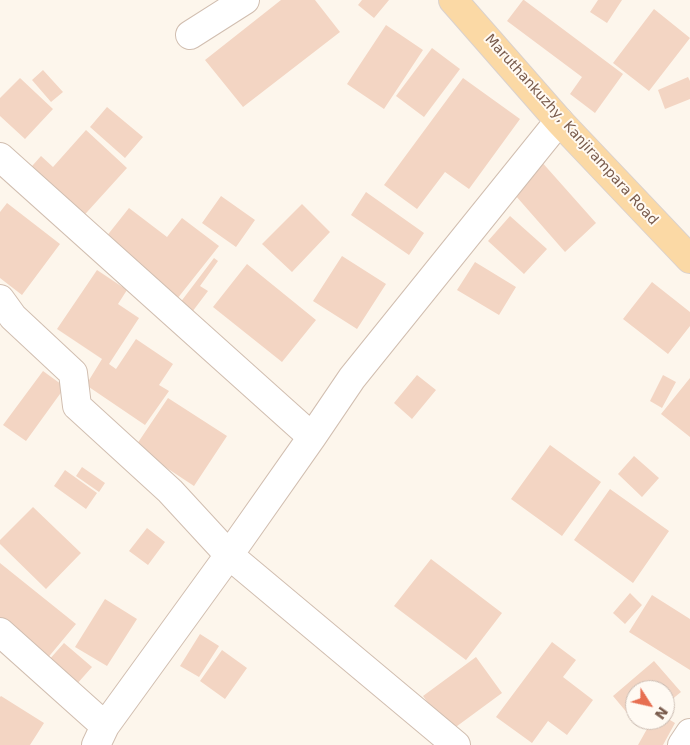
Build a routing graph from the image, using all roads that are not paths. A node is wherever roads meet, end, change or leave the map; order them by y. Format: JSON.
{"nodes":[{"id":1,"x":245,"y":0,"type":"edge"},
{"id":2,"x":453,"y":0,"type":"edge"},
{"id":3,"x":190,"y":35,"type":"dead end"},
{"id":4,"x":559,"y":121,"type":"junction"},
{"id":5,"x":0,"y":156,"type":"edge"},
{"id":6,"x":690,"y":259,"type":"edge"},
{"id":7,"x":0,"y":300,"type":"edge"},
{"id":8,"x":312,"y":437,"type":"junction"},
{"id":9,"x":229,"y":555,"type":"junction"},
{"id":10,"x":0,"y":632,"type":"edge"},
{"id":11,"x":690,"y":733,"type":"edge"},
{"id":12,"x":101,"y":735,"type":"edge"},
{"id":13,"x":456,"y":745,"type":"edge"},
{"id":14,"x":682,"y":745,"type":"edge"}],
"edges":[{"from":1,"to":3,"type":"street"},
{"from":2,"to":4,"type":"main road","name":"Maruthankuzhy, Kanjirampara Road"},
{"from":4,"to":6,"type":"main road","name":"Maruthankuzhy, Kanjirampara Road"},
{"from":4,"to":8,"type":"street"},
{"from":5,"to":8,"type":"street"},
{"from":7,"to":9,"type":"street"},
{"from":8,"to":9,"type":"street"},
{"from":9,"to":12,"type":"street"},
{"from":9,"to":13,"type":"street"},
{"from":10,"to":12,"type":"street"},
{"from":11,"to":14,"type":"street"}]}
